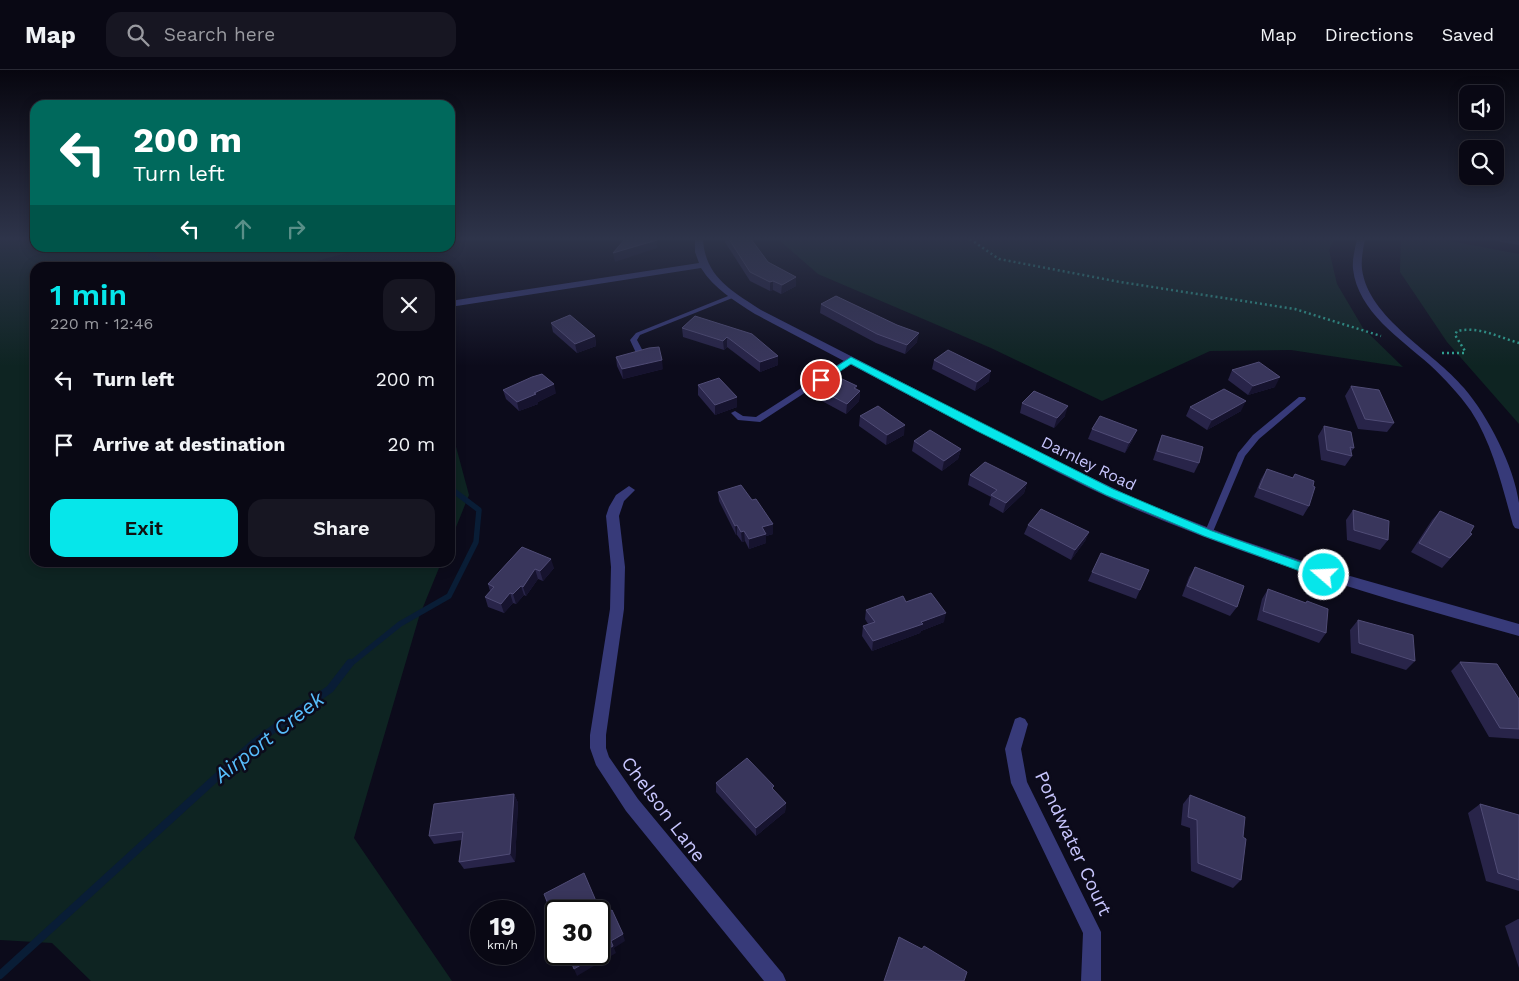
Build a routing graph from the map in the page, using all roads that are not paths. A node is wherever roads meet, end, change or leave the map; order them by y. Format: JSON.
{"nodes":[{"id":1,"x":596,"y":282,"type":"edge"},
{"id":2,"x":717,"y":282,"type":"edge"},
{"id":3,"x":1360,"y":282,"type":"edge"},
{"id":4,"x":733,"y":296,"type":"junction"},
{"id":5,"x":455,"y":303,"type":"edge"},
{"id":6,"x":641,"y":354,"type":"edge"},
{"id":7,"x":851,"y":360,"type":"junction"},
{"id":8,"x":1302,"y":399,"type":"dead end"},
{"id":9,"x":735,"y":413,"type":"dead end"},
{"id":10,"x":629,"y":490,"type":"dead end"},
{"id":11,"x":1519,"y":525,"type":"edge"},
{"id":12,"x":1208,"y":534,"type":"junction"},
{"id":13,"x":1519,"y":630,"type":"edge"},
{"id":14,"x":1020,"y":724,"type":"dead end"},
{"id":15,"x":776,"y":981,"type":"edge"},
{"id":16,"x":1091,"y":981,"type":"edge"}],
"edges":[{"from":1,"to":5,"type":"street"},
{"from":2,"to":4,"type":"street","name":"Darnley Road"},
{"from":3,"to":11,"type":"street"},
{"from":4,"to":6,"type":"lane"},
{"from":4,"to":7,"type":"street","name":"Darnley Road"},
{"from":7,"to":9,"type":"lane"},
{"from":7,"to":12,"type":"street","name":"Darnley Road"},
{"from":8,"to":12,"type":"lane"},
{"from":10,"to":15,"type":"street","name":"Chelson Lane"},
{"from":12,"to":13,"type":"street","name":"Darnley Road"},
{"from":14,"to":16,"type":"street","name":"Pondwater Court"}]}
